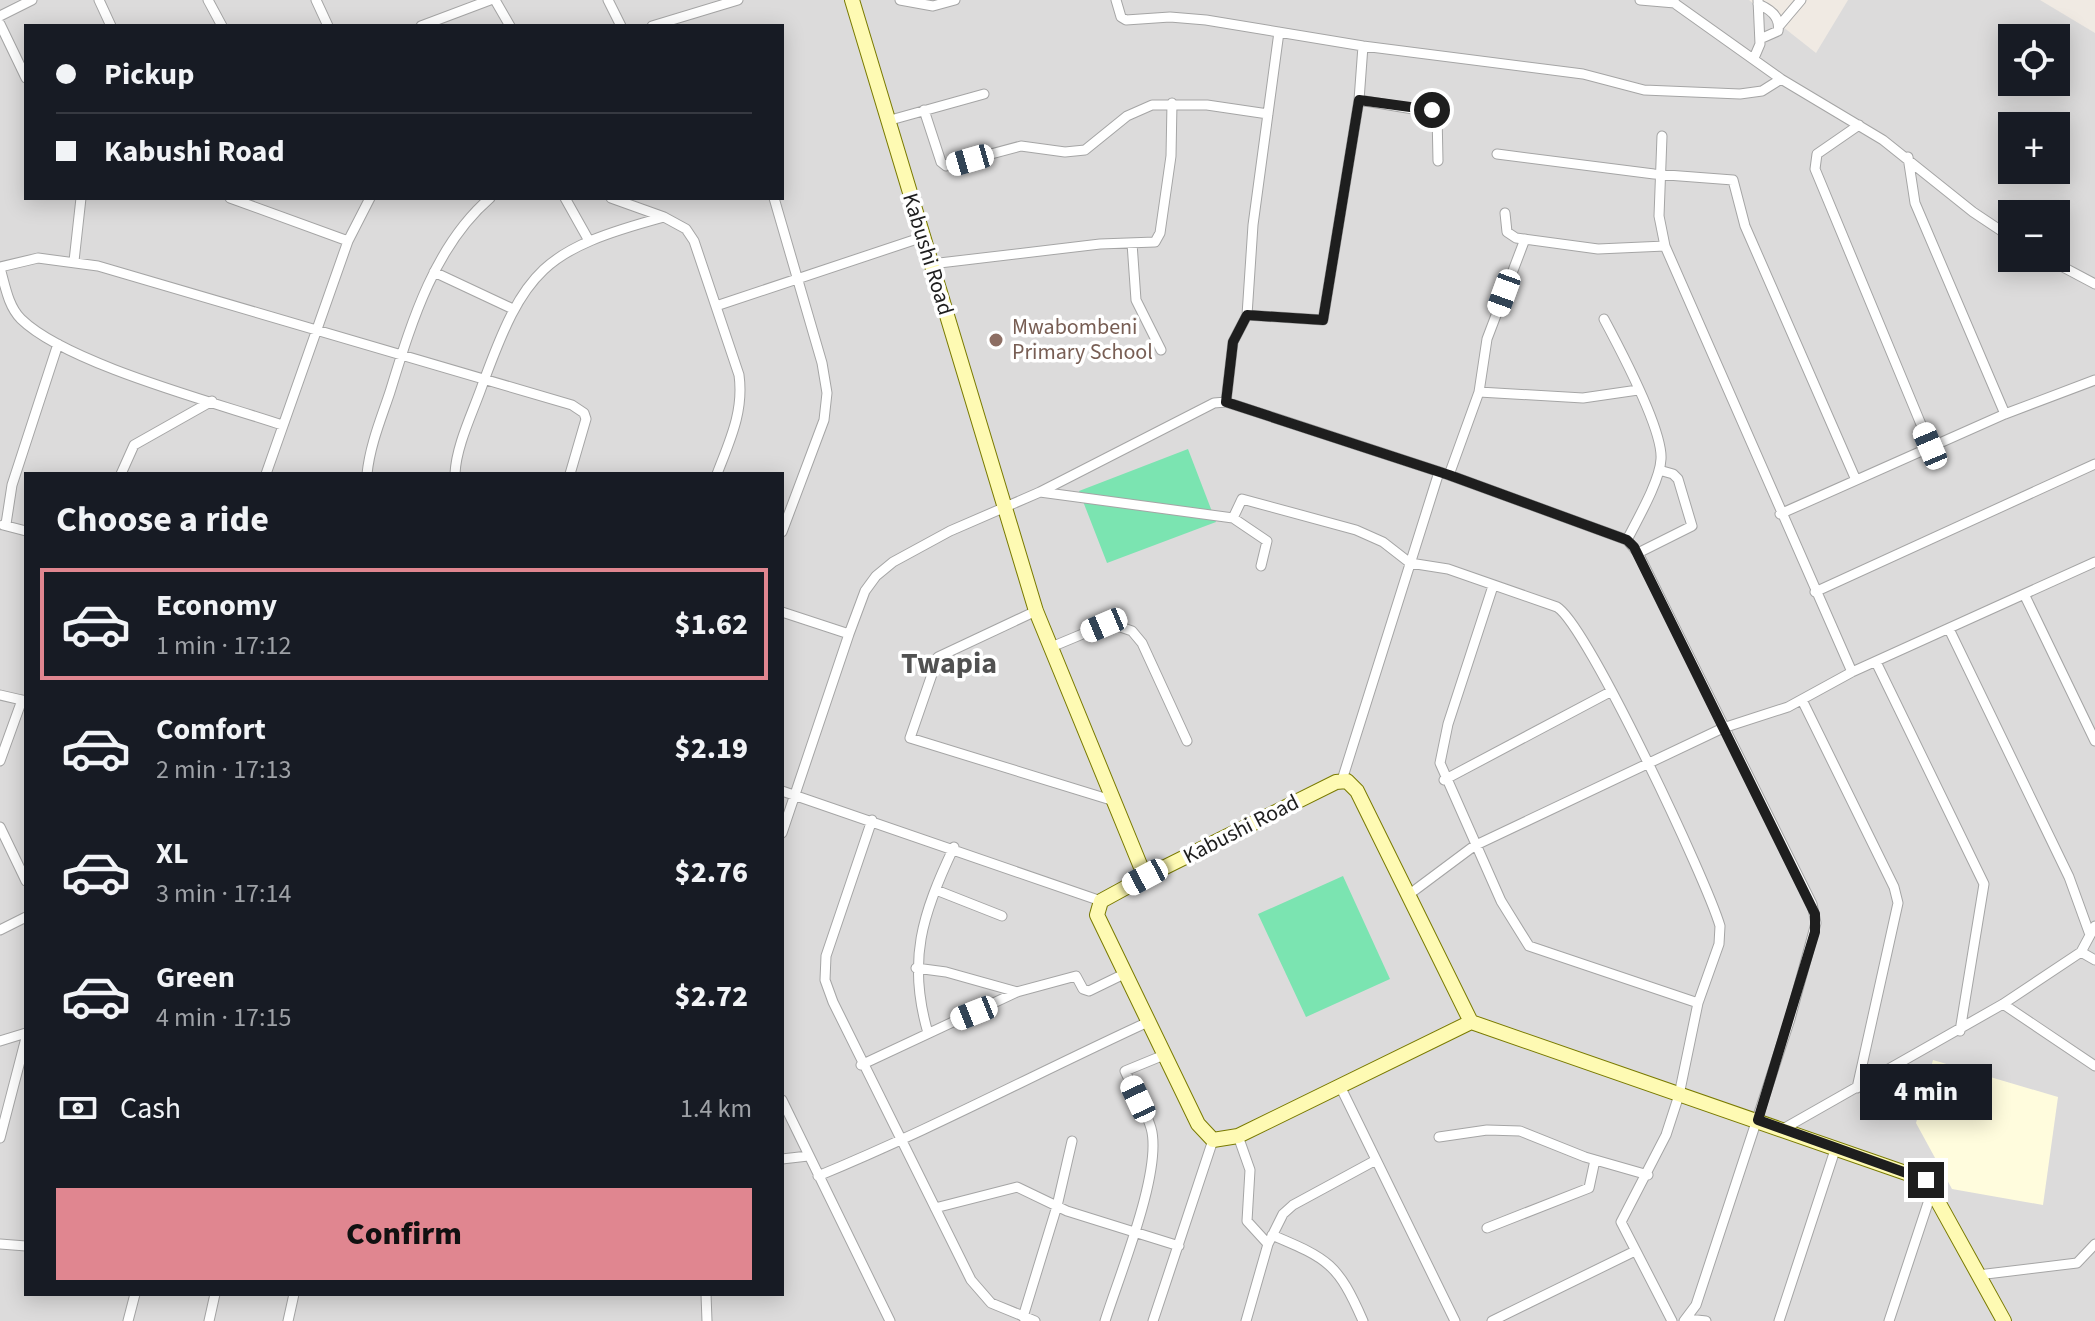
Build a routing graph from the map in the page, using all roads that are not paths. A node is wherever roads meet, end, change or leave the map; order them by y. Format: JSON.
{"nodes":[{"id":1,"x":32,"y":0,"type":"edge"},
{"id":2,"x":99,"y":0,"type":"edge"},
{"id":3,"x":208,"y":0,"type":"edge"},
{"id":4,"x":316,"y":0,"type":"edge"},
{"id":5,"x":493,"y":0,"type":"edge"},
{"id":6,"x":608,"y":0,"type":"edge"},
{"id":7,"x":738,"y":0,"type":"edge"},
{"id":8,"x":852,"y":0,"type":"edge"},
{"id":9,"x":900,"y":0,"type":"edge"},
{"id":10,"x":955,"y":0,"type":"edge"},
{"id":11,"x":1116,"y":0,"type":"edge"},
{"id":12,"x":1640,"y":0,"type":"edge"},
{"id":13,"x":1801,"y":0,"type":"edge"},
{"id":14,"x":1672,"y":2,"type":"edge"},
{"id":15,"x":1758,"y":2,"type":"edge"},
{"id":16,"x":0,"y":16,"type":"edge"},
{"id":17,"x":0,"y":24,"type":"edge"},
{"id":18,"x":110,"y":24,"type":"edge"},
{"id":19,"x":221,"y":24,"type":"edge"},
{"id":20,"x":327,"y":24,"type":"edge"},
{"id":21,"x":434,"y":24,"type":"edge"},
{"id":22,"x":509,"y":24,"type":"edge"},
{"id":23,"x":620,"y":24,"type":"edge"},
{"id":24,"x":659,"y":24,"type":"edge"},
{"id":25,"x":1779,"y":26,"type":"junction"},
{"id":26,"x":1279,"y":32,"type":"junction"},
{"id":27,"x":1760,"y":39,"type":"junction"},
{"id":28,"x":1363,"y":46,"type":"junction"},
{"id":29,"x":1754,"y":58,"type":"junction"},
{"id":30,"x":24,"y":74,"type":"edge"},
{"id":31,"x":1781,"y":79,"type":"junction"},
{"id":32,"x":984,"y":94,"type":"dead end"},
{"id":33,"x":1359,"y":100,"type":"junction"},
{"id":34,"x":1172,"y":103,"type":"junction"},
{"id":35,"x":924,"y":110,"type":"junction"},
{"id":36,"x":1268,"y":114,"type":"junction"},
{"id":37,"x":887,"y":121,"type":"junction"},
{"id":38,"x":1859,"y":125,"type":"junction"},
{"id":39,"x":1662,"y":136,"type":"dead end"},
{"id":40,"x":1497,"y":154,"type":"dead end"},
{"id":41,"x":1908,"y":157,"type":"junction"},
{"id":42,"x":1438,"y":161,"type":"dead end"},
{"id":43,"x":1660,"y":174,"type":"junction"},
{"id":44,"x":81,"y":200,"type":"edge"},
{"id":45,"x":235,"y":200,"type":"edge"},
{"id":46,"x":369,"y":200,"type":"edge"},
{"id":47,"x":485,"y":200,"type":"edge"},
{"id":48,"x":566,"y":200,"type":"edge"},
{"id":49,"x":617,"y":200,"type":"edge"},
{"id":50,"x":775,"y":200,"type":"edge"},
{"id":51,"x":1505,"y":213,"type":"dead end"},
{"id":52,"x":664,"y":217,"type":"junction"},
{"id":53,"x":1998,"y":229,"type":"edge"},
{"id":54,"x":923,"y":237,"type":"junction"},
{"id":55,"x":588,"y":239,"type":"junction"},
{"id":56,"x":1525,"y":239,"type":"junction"},
{"id":57,"x":348,"y":241,"type":"junction"},
{"id":58,"x":1132,"y":243,"type":"junction"},
{"id":59,"x":1665,"y":246,"type":"junction"},
{"id":60,"x":74,"y":261,"type":"junction"},
{"id":61,"x":931,"y":264,"type":"junction"},
{"id":62,"x":0,"y":268,"type":"edge"},
{"id":63,"x":2070,"y":271,"type":"edge"},
{"id":64,"x":434,"y":272,"type":"junction"},
{"id":65,"x":798,"y":280,"type":"junction"},
{"id":66,"x":2095,"y":284,"type":"edge"},
{"id":67,"x":11,"y":304,"type":"junction"},
{"id":68,"x":716,"y":306,"type":"junction"},
{"id":69,"x":513,"y":309,"type":"junction"},
{"id":70,"x":0,"y":312,"type":"edge"},
{"id":71,"x":1247,"y":315,"type":"junction"},
{"id":72,"x":1604,"y":319,"type":"dead end"},
{"id":73,"x":316,"y":330,"type":"junction"},
{"id":74,"x":58,"y":344,"type":"junction"},
{"id":75,"x":1161,"y":350,"type":"dead end"},
{"id":76,"x":401,"y":356,"type":"junction"},
{"id":77,"x":484,"y":380,"type":"junction"},
{"id":78,"x":2095,"y":380,"type":"edge"},
{"id":79,"x":1638,"y":390,"type":"junction"},
{"id":80,"x":1479,"y":392,"type":"junction"},
{"id":81,"x":212,"y":401,"type":"junction"},
{"id":82,"x":1226,"y":402,"type":"junction"},
{"id":83,"x":2005,"y":414,"type":"junction"},
{"id":84,"x":282,"y":425,"type":"junction"},
{"id":85,"x":1930,"y":446,"type":"junction"},
{"id":86,"x":2095,"y":464,"type":"edge"},
{"id":87,"x":1659,"y":470,"type":"junction"},
{"id":88,"x":122,"y":472,"type":"edge"},
{"id":89,"x":267,"y":472,"type":"edge"},
{"id":90,"x":367,"y":472,"type":"edge"},
{"id":91,"x":456,"y":472,"type":"edge"},
{"id":92,"x":571,"y":472,"type":"edge"},
{"id":93,"x":718,"y":472,"type":"edge"},
{"id":94,"x":1444,"y":473,"type":"junction"},
{"id":95,"x":1856,"y":480,"type":"junction"},
{"id":96,"x":1040,"y":492,"type":"junction"},
{"id":97,"x":1005,"y":508,"type":"junction"},
{"id":98,"x":1780,"y":514,"type":"junction"},
{"id":99,"x":1233,"y":518,"type":"junction"},
{"id":100,"x":3,"y":525,"type":"edge"},
{"id":101,"x":784,"y":527,"type":"edge"},
{"id":102,"x":24,"y":530,"type":"edge"},
{"id":103,"x":1627,"y":540,"type":"junction"},
{"id":104,"x":1638,"y":553,"type":"junction"},
{"id":105,"x":2095,"y":562,"type":"edge"},
{"id":106,"x":1410,"y":563,"type":"junction"},
{"id":107,"x":1261,"y":566,"type":"dead end"},
{"id":108,"x":2084,"y":567,"type":"junction"},
{"id":109,"x":2095,"y":573,"type":"edge"},
{"id":110,"x":1493,"y":586,"type":"junction"},
{"id":111,"x":1815,"y":592,"type":"junction"},
{"id":112,"x":2025,"y":596,"type":"junction"},
{"id":113,"x":1036,"y":611,"type":"junction"},
{"id":114,"x":784,"y":613,"type":"edge"},
{"id":115,"x":1949,"y":629,"type":"junction"},
{"id":116,"x":849,"y":634,"type":"junction"},
{"id":117,"x":1049,"y":648,"type":"junction"},
{"id":118,"x":1876,"y":662,"type":"junction"},
{"id":119,"x":1852,"y":672,"type":"junction"},
{"id":120,"x":1610,"y":692,"type":"junction"},
{"id":121,"x":0,"y":695,"type":"edge"},
{"id":122,"x":1802,"y":700,"type":"junction"},
{"id":123,"x":24,"y":701,"type":"edge"},
{"id":124,"x":1723,"y":728,"type":"junction"},
{"id":125,"x":1187,"y":741,"type":"dead end"},
{"id":126,"x":2095,"y":741,"type":"edge"},
{"id":127,"x":0,"y":761,"type":"edge"},
{"id":128,"x":1648,"y":764,"type":"junction"},
{"id":129,"x":1342,"y":780,"type":"junction"},
{"id":130,"x":1444,"y":780,"type":"junction"},
{"id":131,"x":784,"y":792,"type":"edge"},
{"id":132,"x":795,"y":795,"type":"junction"},
{"id":133,"x":1111,"y":800,"type":"junction"},
{"id":134,"x":872,"y":820,"type":"junction"},
{"id":135,"x":0,"y":827,"type":"edge"},
{"id":136,"x":784,"y":827,"type":"edge"},
{"id":137,"x":1474,"y":846,"type":"junction"},
{"id":138,"x":954,"y":847,"type":"junction"},
{"id":139,"x":24,"y":877,"type":"edge"},
{"id":140,"x":1145,"y":877,"type":"junction"},
{"id":141,"x":936,"y":890,"type":"junction"},
{"id":142,"x":1407,"y":896,"type":"junction"},
{"id":143,"x":1101,"y":901,"type":"junction"},
{"id":144,"x":1002,"y":916,"type":"dead end"},
{"id":145,"x":24,"y":918,"type":"edge"},
{"id":146,"x":0,"y":930,"type":"edge"},
{"id":147,"x":2093,"y":930,"type":"edge"},
{"id":148,"x":2081,"y":952,"type":"junction"},
{"id":149,"x":2095,"y":960,"type":"edge"},
{"id":150,"x":916,"y":968,"type":"junction"},
{"id":151,"x":1124,"y":974,"type":"junction"},
{"id":152,"x":1017,"y":992,"type":"junction"},
{"id":153,"x":1698,"y":1003,"type":"junction"},
{"id":154,"x":2003,"y":1004,"type":"junction"},
{"id":155,"x":1148,"y":1022,"type":"junction"},
{"id":156,"x":1471,"y":1022,"type":"junction"},
{"id":157,"x":1960,"y":1031,"type":"junction"},
{"id":158,"x":928,"y":1033,"type":"junction"},
{"id":159,"x":24,"y":1036,"type":"edge"},
{"id":160,"x":0,"y":1041,"type":"edge"},
{"id":161,"x":24,"y":1044,"type":"edge"},
{"id":162,"x":1164,"y":1055,"type":"junction"},
{"id":163,"x":861,"y":1065,"type":"junction"},
{"id":164,"x":2095,"y":1066,"type":"edge"},
{"id":165,"x":1340,"y":1086,"type":"junction"},
{"id":166,"x":1857,"y":1088,"type":"junction"},
{"id":167,"x":1679,"y":1095,"type":"junction"},
{"id":168,"x":784,"y":1104,"type":"edge"},
{"id":169,"x":1758,"y":1120,"type":"junction"},
{"id":170,"x":1783,"y":1129,"type":"junction"},
{"id":171,"x":1238,"y":1136,"type":"junction"},
{"id":172,"x":1439,"y":1137,"type":"dead end"},
{"id":173,"x":0,"y":1138,"type":"edge"},
{"id":174,"x":1213,"y":1140,"type":"junction"},
{"id":175,"x":1072,"y":1141,"type":"dead end"},
{"id":176,"x":901,"y":1142,"type":"junction"},
{"id":177,"x":1836,"y":1147,"type":"junction"},
{"id":178,"x":808,"y":1156,"type":"junction"},
{"id":179,"x":784,"y":1159,"type":"edge"},
{"id":180,"x":1376,"y":1160,"type":"junction"},
{"id":181,"x":1595,"y":1160,"type":"junction"},
{"id":182,"x":1648,"y":1175,"type":"junction"},
{"id":183,"x":818,"y":1176,"type":"junction"},
{"id":184,"x":1933,"y":1188,"type":"junction"},
{"id":185,"x":1057,"y":1206,"type":"junction"},
{"id":186,"x":935,"y":1208,"type":"junction"},
{"id":187,"x":1487,"y":1228,"type":"dead end"},
{"id":188,"x":1133,"y":1231,"type":"junction"},
{"id":189,"x":1270,"y":1240,"type":"junction"},
{"id":190,"x":0,"y":1244,"type":"edge"},
{"id":191,"x":2095,"y":1244,"type":"edge"},
{"id":192,"x":24,"y":1246,"type":"edge"},
{"id":193,"x":1179,"y":1246,"type":"junction"},
{"id":194,"x":1635,"y":1251,"type":"junction"},
{"id":195,"x":1978,"y":1275,"type":"junction"},
{"id":196,"x":134,"y":1296,"type":"edge"},
{"id":197,"x":215,"y":1296,"type":"edge"},
{"id":198,"x":294,"y":1296,"type":"edge"},
{"id":199,"x":706,"y":1296,"type":"edge"},
{"id":200,"x":1023,"y":1317,"type":"junction"},
{"id":201,"x":1686,"y":1320,"type":"edge"},
{"id":202,"x":128,"y":1321,"type":"edge"},
{"id":203,"x":209,"y":1321,"type":"edge"},
{"id":204,"x":288,"y":1321,"type":"edge"},
{"id":205,"x":707,"y":1321,"type":"edge"},
{"id":206,"x":890,"y":1321,"type":"edge"},
{"id":207,"x":1035,"y":1321,"type":"edge"},
{"id":208,"x":1105,"y":1321,"type":"edge"},
{"id":209,"x":1153,"y":1321,"type":"edge"},
{"id":210,"x":1246,"y":1321,"type":"edge"},
{"id":211,"x":1363,"y":1321,"type":"edge"},
{"id":212,"x":1455,"y":1321,"type":"edge"},
{"id":213,"x":1492,"y":1321,"type":"edge"},
{"id":214,"x":1672,"y":1321,"type":"edge"},
{"id":215,"x":1706,"y":1321,"type":"edge"},
{"id":216,"x":1779,"y":1321,"type":"edge"},
{"id":217,"x":1889,"y":1321,"type":"edge"},
{"id":218,"x":2004,"y":1321,"type":"edge"}],
"edges":[{"from":1,"to":16,"type":"street"},
{"from":2,"to":18,"type":"street"},
{"from":3,"to":19,"type":"street"},
{"from":4,"to":20,"type":"street"},
{"from":5,"to":21,"type":"street"},
{"from":5,"to":22,"type":"street"},
{"from":6,"to":23,"type":"street"},
{"from":7,"to":24,"type":"street"},
{"from":8,"to":37,"type":"main road","name":"Kabushi Road"},
{"from":9,"to":10,"type":"street"},
{"from":11,"to":26,"type":"street"},
{"from":12,"to":14,"type":"street"},
{"from":13,"to":25,"type":"street"},
{"from":14,"to":29,"type":"street"},
{"from":15,"to":25,"type":"street"},
{"from":15,"to":27,"type":"street"},
{"from":17,"to":30,"type":"street"},
{"from":25,"to":27,"type":"street"},
{"from":26,"to":28,"type":"street"},
{"from":26,"to":36,"type":"street"},
{"from":27,"to":29,"type":"street"},
{"from":28,"to":31,"type":"street"},
{"from":28,"to":33,"type":"street"},
{"from":29,"to":31,"type":"street"},
{"from":31,"to":38,"type":"street"},
{"from":32,"to":35,"type":"street"},
{"from":33,"to":42,"type":"street"},
{"from":33,"to":71,"type":"street"},
{"from":34,"to":35,"type":"street"},
{"from":34,"to":36,"type":"street"},
{"from":34,"to":58,"type":"street"},
{"from":35,"to":37,"type":"street"},
{"from":36,"to":71,"type":"street"},
{"from":37,"to":54,"type":"main road","name":"Kabushi Road"},
{"from":38,"to":41,"type":"street"},
{"from":38,"to":85,"type":"street"},
{"from":39,"to":43,"type":"street"},
{"from":40,"to":43,"type":"street"},
{"from":41,"to":53,"type":"street"},
{"from":41,"to":83,"type":"street"},
{"from":43,"to":59,"type":"street"},
{"from":43,"to":95,"type":"street"},
{"from":44,"to":60,"type":"street"},
{"from":45,"to":57,"type":"street"},
{"from":46,"to":57,"type":"street"},
{"from":47,"to":64,"type":"street"},
{"from":48,"to":55,"type":"street"},
{"from":49,"to":52,"type":"street"},
{"from":50,"to":65,"type":"street"},
{"from":51,"to":56,"type":"street"},
{"from":52,"to":55,"type":"street"},
{"from":52,"to":68,"type":"street"},
{"from":54,"to":61,"type":"main road","name":"Kabushi Road"},
{"from":54,"to":65,"type":"street"},
{"from":55,"to":69,"type":"street"},
{"from":56,"to":59,"type":"street"},
{"from":56,"to":80,"type":"street"},
{"from":57,"to":73,"type":"street"},
{"from":58,"to":61,"type":"street"},
{"from":58,"to":75,"type":"street"},
{"from":59,"to":98,"type":"street"},
{"from":60,"to":62,"type":"street"},
{"from":60,"to":73,"type":"street"},
{"from":61,"to":97,"type":"main road","name":"Kabushi Road"},
{"from":62,"to":67,"type":"street"},
{"from":63,"to":66,"type":"street"},
{"from":64,"to":69,"type":"street"},
{"from":64,"to":76,"type":"street"},
{"from":65,"to":68,"type":"street"},
{"from":65,"to":101,"type":"street"},
{"from":67,"to":70,"type":"street"},
{"from":67,"to":74,"type":"street"},
{"from":68,"to":93,"type":"street"},
{"from":69,"to":77,"type":"street"},
{"from":71,"to":82,"type":"street"},
{"from":72,"to":79,"type":"street"},
{"from":73,"to":76,"type":"street"},
{"from":73,"to":84,"type":"street"},
{"from":74,"to":81,"type":"street"},
{"from":74,"to":100,"type":"street"},
{"from":76,"to":77,"type":"street"},
{"from":76,"to":90,"type":"street"},
{"from":77,"to":91,"type":"street"},
{"from":77,"to":92,"type":"street"},
{"from":78,"to":83,"type":"street"},
{"from":79,"to":80,"type":"street"},
{"from":79,"to":87,"type":"street"},
{"from":80,"to":94,"type":"street"},
{"from":81,"to":84,"type":"street"},
{"from":81,"to":88,"type":"street"},
{"from":82,"to":94,"type":"street"},
{"from":82,"to":96,"type":"street"},
{"from":83,"to":85,"type":"street"},
{"from":84,"to":89,"type":"street"},
{"from":85,"to":95,"type":"street"},
{"from":86,"to":111,"type":"street"},
{"from":87,"to":103,"type":"street"},
{"from":87,"to":104,"type":"street"},
{"from":94,"to":103,"type":"street"},
{"from":94,"to":106,"type":"street"},
{"from":95,"to":98,"type":"street"},
{"from":96,"to":97,"type":"street"},
{"from":96,"to":99,"type":"street"},
{"from":97,"to":113,"type":"main road","name":"Kabushi Road"},
{"from":97,"to":116,"type":"street"},
{"from":98,"to":111,"type":"street"},
{"from":99,"to":106,"type":"street"},
{"from":99,"to":107,"type":"street"},
{"from":100,"to":102,"type":"street"},
{"from":103,"to":104,"type":"street"},
{"from":104,"to":124,"type":"street"},
{"from":105,"to":108,"type":"street"},
{"from":106,"to":110,"type":"street"},
{"from":106,"to":129,"type":"street"},
{"from":108,"to":109,"type":"street"},
{"from":108,"to":112,"type":"street"},
{"from":110,"to":120,"type":"street"},
{"from":110,"to":130,"type":"street"},
{"from":111,"to":119,"type":"street"},
{"from":112,"to":115,"type":"street"},
{"from":112,"to":126,"type":"street"},
{"from":113,"to":117,"type":"main road","name":"Kabushi Road"},
{"from":113,"to":133,"type":"street"},
{"from":114,"to":116,"type":"street"},
{"from":115,"to":118,"type":"street"},
{"from":115,"to":147,"type":"street"},
{"from":116,"to":132,"type":"street"},
{"from":117,"to":125,"type":"street"},
{"from":117,"to":133,"type":"main road","name":"Kabushi Road"},
{"from":118,"to":119,"type":"street"},
{"from":118,"to":157,"type":"street"},
{"from":119,"to":122,"type":"street"},
{"from":120,"to":128,"type":"street"},
{"from":120,"to":130,"type":"street"},
{"from":121,"to":123,"type":"street"},
{"from":122,"to":124,"type":"street"},
{"from":122,"to":166,"type":"street"},
{"from":123,"to":127,"type":"street"},
{"from":124,"to":128,"type":"street"},
{"from":124,"to":169,"type":"street"},
{"from":128,"to":137,"type":"street"},
{"from":128,"to":153,"type":"street"},
{"from":129,"to":140,"type":"main road","name":"Kabushi Road"},
{"from":129,"to":142,"type":"main road"},
{"from":130,"to":137,"type":"street"},
{"from":131,"to":132,"type":"street"},
{"from":132,"to":134,"type":"street"},
{"from":132,"to":136,"type":"street"},
{"from":133,"to":140,"type":"main road","name":"Kabushi Road"},
{"from":134,"to":138,"type":"street"},
{"from":134,"to":163,"type":"street"},
{"from":135,"to":139,"type":"street"},
{"from":137,"to":142,"type":"street"},
{"from":137,"to":153,"type":"street"},
{"from":138,"to":141,"type":"street"},
{"from":138,"to":143,"type":"street"},
{"from":140,"to":143,"type":"main road"},
{"from":141,"to":144,"type":"street"},
{"from":141,"to":150,"type":"street"},
{"from":142,"to":156,"type":"main road"},
{"from":143,"to":151,"type":"main road"},
{"from":145,"to":146,"type":"street"},
{"from":147,"to":148,"type":"street"},
{"from":148,"to":149,"type":"street"},
{"from":148,"to":154,"type":"street"},
{"from":150,"to":152,"type":"street"},
{"from":150,"to":158,"type":"street"},
{"from":151,"to":152,"type":"street"},
{"from":151,"to":155,"type":"main road"},
{"from":152,"to":158,"type":"street"},
{"from":153,"to":167,"type":"street"},
{"from":154,"to":157,"type":"street"},
{"from":154,"to":164,"type":"street"},
{"from":155,"to":162,"type":"main road"},
{"from":155,"to":176,"type":"street"},
{"from":156,"to":165,"type":"main road"},
{"from":156,"to":167,"type":"main road"},
{"from":157,"to":166,"type":"street"},
{"from":158,"to":163,"type":"street"},
{"from":159,"to":160,"type":"street"},
{"from":161,"to":173,"type":"street"},
{"from":162,"to":174,"type":"main road"},
{"from":162,"to":188,"type":"street"},
{"from":163,"to":176,"type":"street"},
{"from":165,"to":171,"type":"main road"},
{"from":165,"to":180,"type":"street"},
{"from":166,"to":170,"type":"street"},
{"from":167,"to":169,"type":"main road"},
{"from":167,"to":182,"type":"street"},
{"from":168,"to":178,"type":"street"},
{"from":169,"to":170,"type":"main road"},
{"from":169,"to":201,"type":"street"},
{"from":170,"to":177,"type":"main road"},
{"from":171,"to":174,"type":"main road"},
{"from":171,"to":189,"type":"street"},
{"from":172,"to":181,"type":"street"},
{"from":174,"to":193,"type":"street"},
{"from":175,"to":185,"type":"street"},
{"from":176,"to":183,"type":"street"},
{"from":176,"to":186,"type":"street"},
{"from":177,"to":184,"type":"main road"},
{"from":177,"to":216,"type":"street"},
{"from":178,"to":179,"type":"street"},
{"from":178,"to":183,"type":"street"},
{"from":180,"to":189,"type":"street"},
{"from":180,"to":212,"type":"street"},
{"from":181,"to":182,"type":"street"},
{"from":181,"to":187,"type":"street"},
{"from":182,"to":194,"type":"street"},
{"from":183,"to":206,"type":"street"},
{"from":184,"to":195,"type":"main road"},
{"from":184,"to":217,"type":"street"},
{"from":185,"to":186,"type":"street"},
{"from":185,"to":188,"type":"street"},
{"from":185,"to":200,"type":"street"},
{"from":186,"to":200,"type":"street"},
{"from":188,"to":193,"type":"street"},
{"from":188,"to":208,"type":"street"},
{"from":189,"to":210,"type":"street"},
{"from":189,"to":211,"type":"street"},
{"from":190,"to":192,"type":"street"},
{"from":191,"to":195,"type":"street"},
{"from":193,"to":209,"type":"street"},
{"from":194,"to":213,"type":"street"},
{"from":194,"to":214,"type":"street"},
{"from":195,"to":218,"type":"main road"},
{"from":196,"to":202,"type":"street"},
{"from":197,"to":203,"type":"street"},
{"from":198,"to":204,"type":"street"},
{"from":199,"to":205,"type":"street"},
{"from":200,"to":207,"type":"street"},
{"from":201,"to":215,"type":"street"}]}
